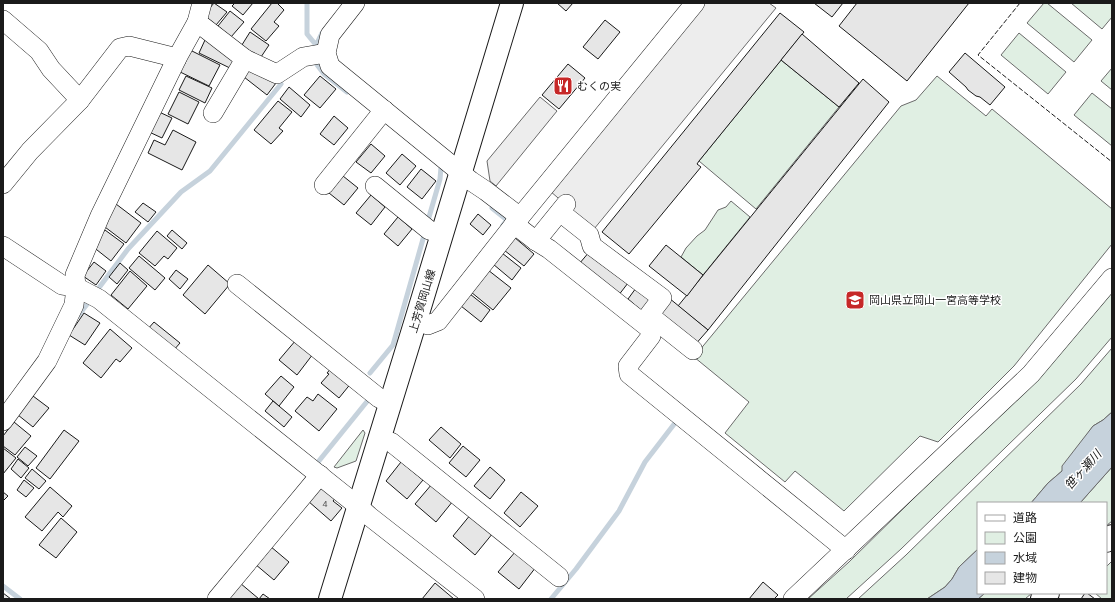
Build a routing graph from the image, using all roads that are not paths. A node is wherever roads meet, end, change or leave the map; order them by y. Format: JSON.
{"nodes":[{"id":1,"x":202,"y":3,"type":"edge"},
{"id":2,"x":355,"y":3,"type":"edge"},
{"id":3,"x":512,"y":3,"type":"edge"},
{"id":4,"x":694,"y":3,"type":"edge"},
{"id":5,"x":3,"y":20,"type":"edge"},
{"id":6,"x":197,"y":22,"type":"junction"},
{"id":7,"x":326,"y":53,"type":"junction"},
{"id":8,"x":177,"y":58,"type":"junction"},
{"id":9,"x":245,"y":59,"type":"junction"},
{"id":10,"x":80,"y":100,"type":"junction"},
{"id":11,"x":384,"y":110,"type":"junction"},
{"id":12,"x":213,"y":113,"type":"dead end"},
{"id":13,"x":461,"y":172,"type":"junction"},
{"id":14,"x":3,"y":184,"type":"edge"},
{"id":15,"x":324,"y":185,"type":"dead end"},
{"id":16,"x":375,"y":186,"type":"dead end"},
{"id":17,"x":516,"y":216,"type":"junction"},
{"id":18,"x":442,"y":234,"type":"junction"},
{"id":19,"x":536,"y":241,"type":"junction"},
{"id":20,"x":3,"y":246,"type":"edge"},
{"id":21,"x":1112,"y":278,"type":"edge"},
{"id":22,"x":237,"y":284,"type":"dead end"},
{"id":23,"x":76,"y":287,"type":"junction"},
{"id":24,"x":416,"y":320,"type":"junction"},
{"id":25,"x":693,"y":350,"type":"dead end"},
{"id":26,"x":390,"y":404,"type":"junction"},
{"id":27,"x":4,"y":417,"type":"edge"},
{"id":28,"x":379,"y":440,"type":"junction"},
{"id":29,"x":316,"y":472,"type":"junction"},
{"id":30,"x":358,"y":506,"type":"junction"},
{"id":31,"x":846,"y":550,"type":"junction"},
{"id":32,"x":559,"y":577,"type":"dead end"},
{"id":33,"x":217,"y":599,"type":"edge"},
{"id":34,"x":330,"y":599,"type":"edge"},
{"id":35,"x":475,"y":599,"type":"edge"},
{"id":36,"x":793,"y":599,"type":"edge"}],
"edges":[{"from":1,"to":6,"type":"street"},
{"from":2,"to":7,"type":"street"},
{"from":3,"to":13,"type":"main road","name":"上芳賀岡山線"},
{"from":4,"to":17,"type":"street"},
{"from":5,"to":10,"type":"street"},
{"from":6,"to":8,"type":"street"},
{"from":6,"to":9,"type":"street"},
{"from":7,"to":9,"type":"street"},
{"from":7,"to":11,"type":"street"},
{"from":8,"to":10,"type":"street"},
{"from":8,"to":23,"type":"street"},
{"from":9,"to":12,"type":"street"},
{"from":10,"to":14,"type":"street"},
{"from":11,"to":13,"type":"street"},
{"from":11,"to":15,"type":"street"},
{"from":13,"to":17,"type":"street"},
{"from":13,"to":18,"type":"main road","name":"上芳賀岡山線"},
{"from":16,"to":18,"type":"street"},
{"from":17,"to":19,"type":"street"},
{"from":17,"to":24,"type":"street"},
{"from":18,"to":24,"type":"main road","name":"上芳賀岡山線"},
{"from":19,"to":25,"type":"street"},
{"from":19,"to":31,"type":"street"},
{"from":20,"to":23,"type":"street"},
{"from":21,"to":31,"type":"street"},
{"from":22,"to":26,"type":"street"},
{"from":23,"to":27,"type":"street"},
{"from":23,"to":29,"type":"street"},
{"from":24,"to":26,"type":"main road","name":"上芳賀岡山線"},
{"from":26,"to":28,"type":"main road","name":"上芳賀岡山線"},
{"from":28,"to":30,"type":"main road","name":"上芳賀岡山線"},
{"from":28,"to":32,"type":"street"},
{"from":29,"to":30,"type":"street"},
{"from":29,"to":33,"type":"street"},
{"from":30,"to":34,"type":"main road","name":"上芳賀岡山線"},
{"from":30,"to":35,"type":"street"},
{"from":31,"to":36,"type":"street"}]}
